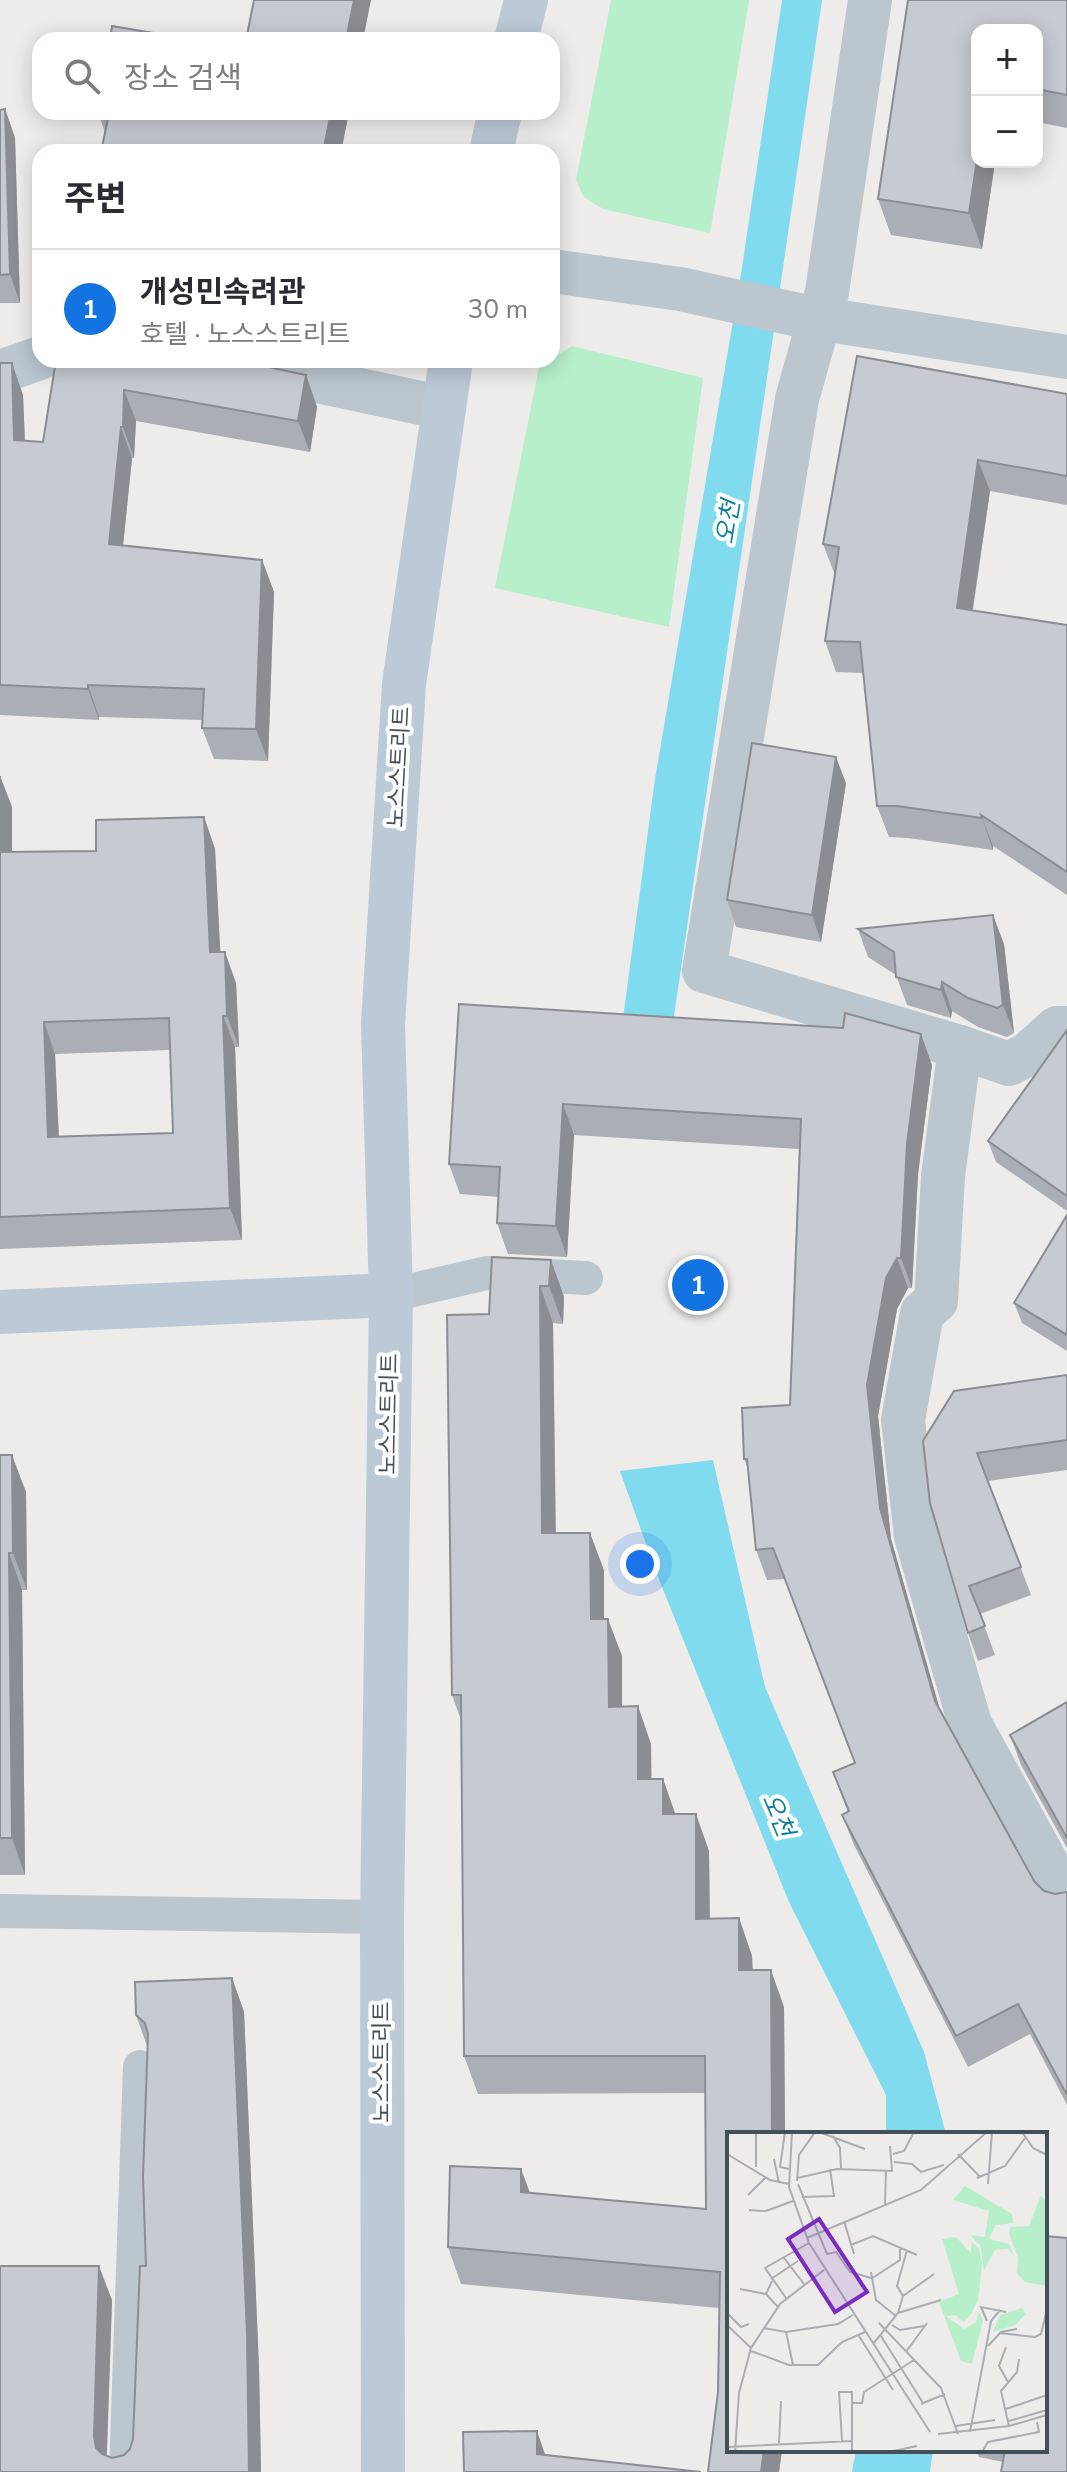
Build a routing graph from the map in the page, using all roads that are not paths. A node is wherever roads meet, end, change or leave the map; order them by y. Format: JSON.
{"nodes":[{"id":1,"x":526,"y":0,"type":"edge"},
{"id":2,"x":870,"y":0,"type":"edge"},
{"id":3,"x":518,"y":32,"type":"edge"},
{"id":4,"x":498,"y":120,"type":"edge"},
{"id":5,"x":493,"y":144,"type":"edge"},
{"id":6,"x":560,"y":272,"type":"edge"},
{"id":7,"x":812,"y":316,"type":"junction"},
{"id":8,"x":1067,"y":357,"type":"edge"},
{"id":9,"x":32,"y":361,"type":"edge"},
{"id":10,"x":256,"y":368,"type":"edge"},
{"id":11,"x":450,"y":368,"type":"edge"},
{"id":12,"x":0,"y":372,"type":"edge"},
{"id":13,"x":444,"y":408,"type":"junction"},
{"id":14,"x":1067,"y":1028,"type":"edge"},
{"id":15,"x":960,"y":1047,"type":"junction"},
{"id":16,"x":586,"y":1278,"type":"dead end"},
{"id":17,"x":391,"y":1295,"type":"junction"},
{"id":18,"x":0,"y":1312,"type":"edge"},
{"id":19,"x":1067,"y":1900,"type":"edge"},
{"id":20,"x":0,"y":1911,"type":"edge"},
{"id":21,"x":382,"y":1917,"type":"junction"},
{"id":22,"x":140,"y":2067,"type":"dead end"},
{"id":23,"x":126,"y":2472,"type":"edge"},
{"id":24,"x":383,"y":2472,"type":"edge"}],
"edges":[{"from":1,"to":3,"type":"main road"},
{"from":2,"to":7,"type":"street"},
{"from":4,"to":5,"type":"main road"},
{"from":6,"to":7,"type":"street"},
{"from":7,"to":8,"type":"street"},
{"from":7,"to":15,"type":"street"},
{"from":9,"to":12,"type":"street"},
{"from":10,"to":13,"type":"street"},
{"from":11,"to":13,"type":"main road","name":"노스스트리트"},
{"from":13,"to":17,"type":"main road","name":"노스스트리트"},
{"from":14,"to":15,"type":"street"},
{"from":15,"to":19,"type":"street"},
{"from":16,"to":17,"type":"lane"},
{"from":17,"to":18,"type":"main road"},
{"from":17,"to":21,"type":"main road","name":"노스스트리트"},
{"from":20,"to":21,"type":"lane"},
{"from":21,"to":24,"type":"main road","name":"노스스트리트"},
{"from":22,"to":23,"type":"lane"}]}
